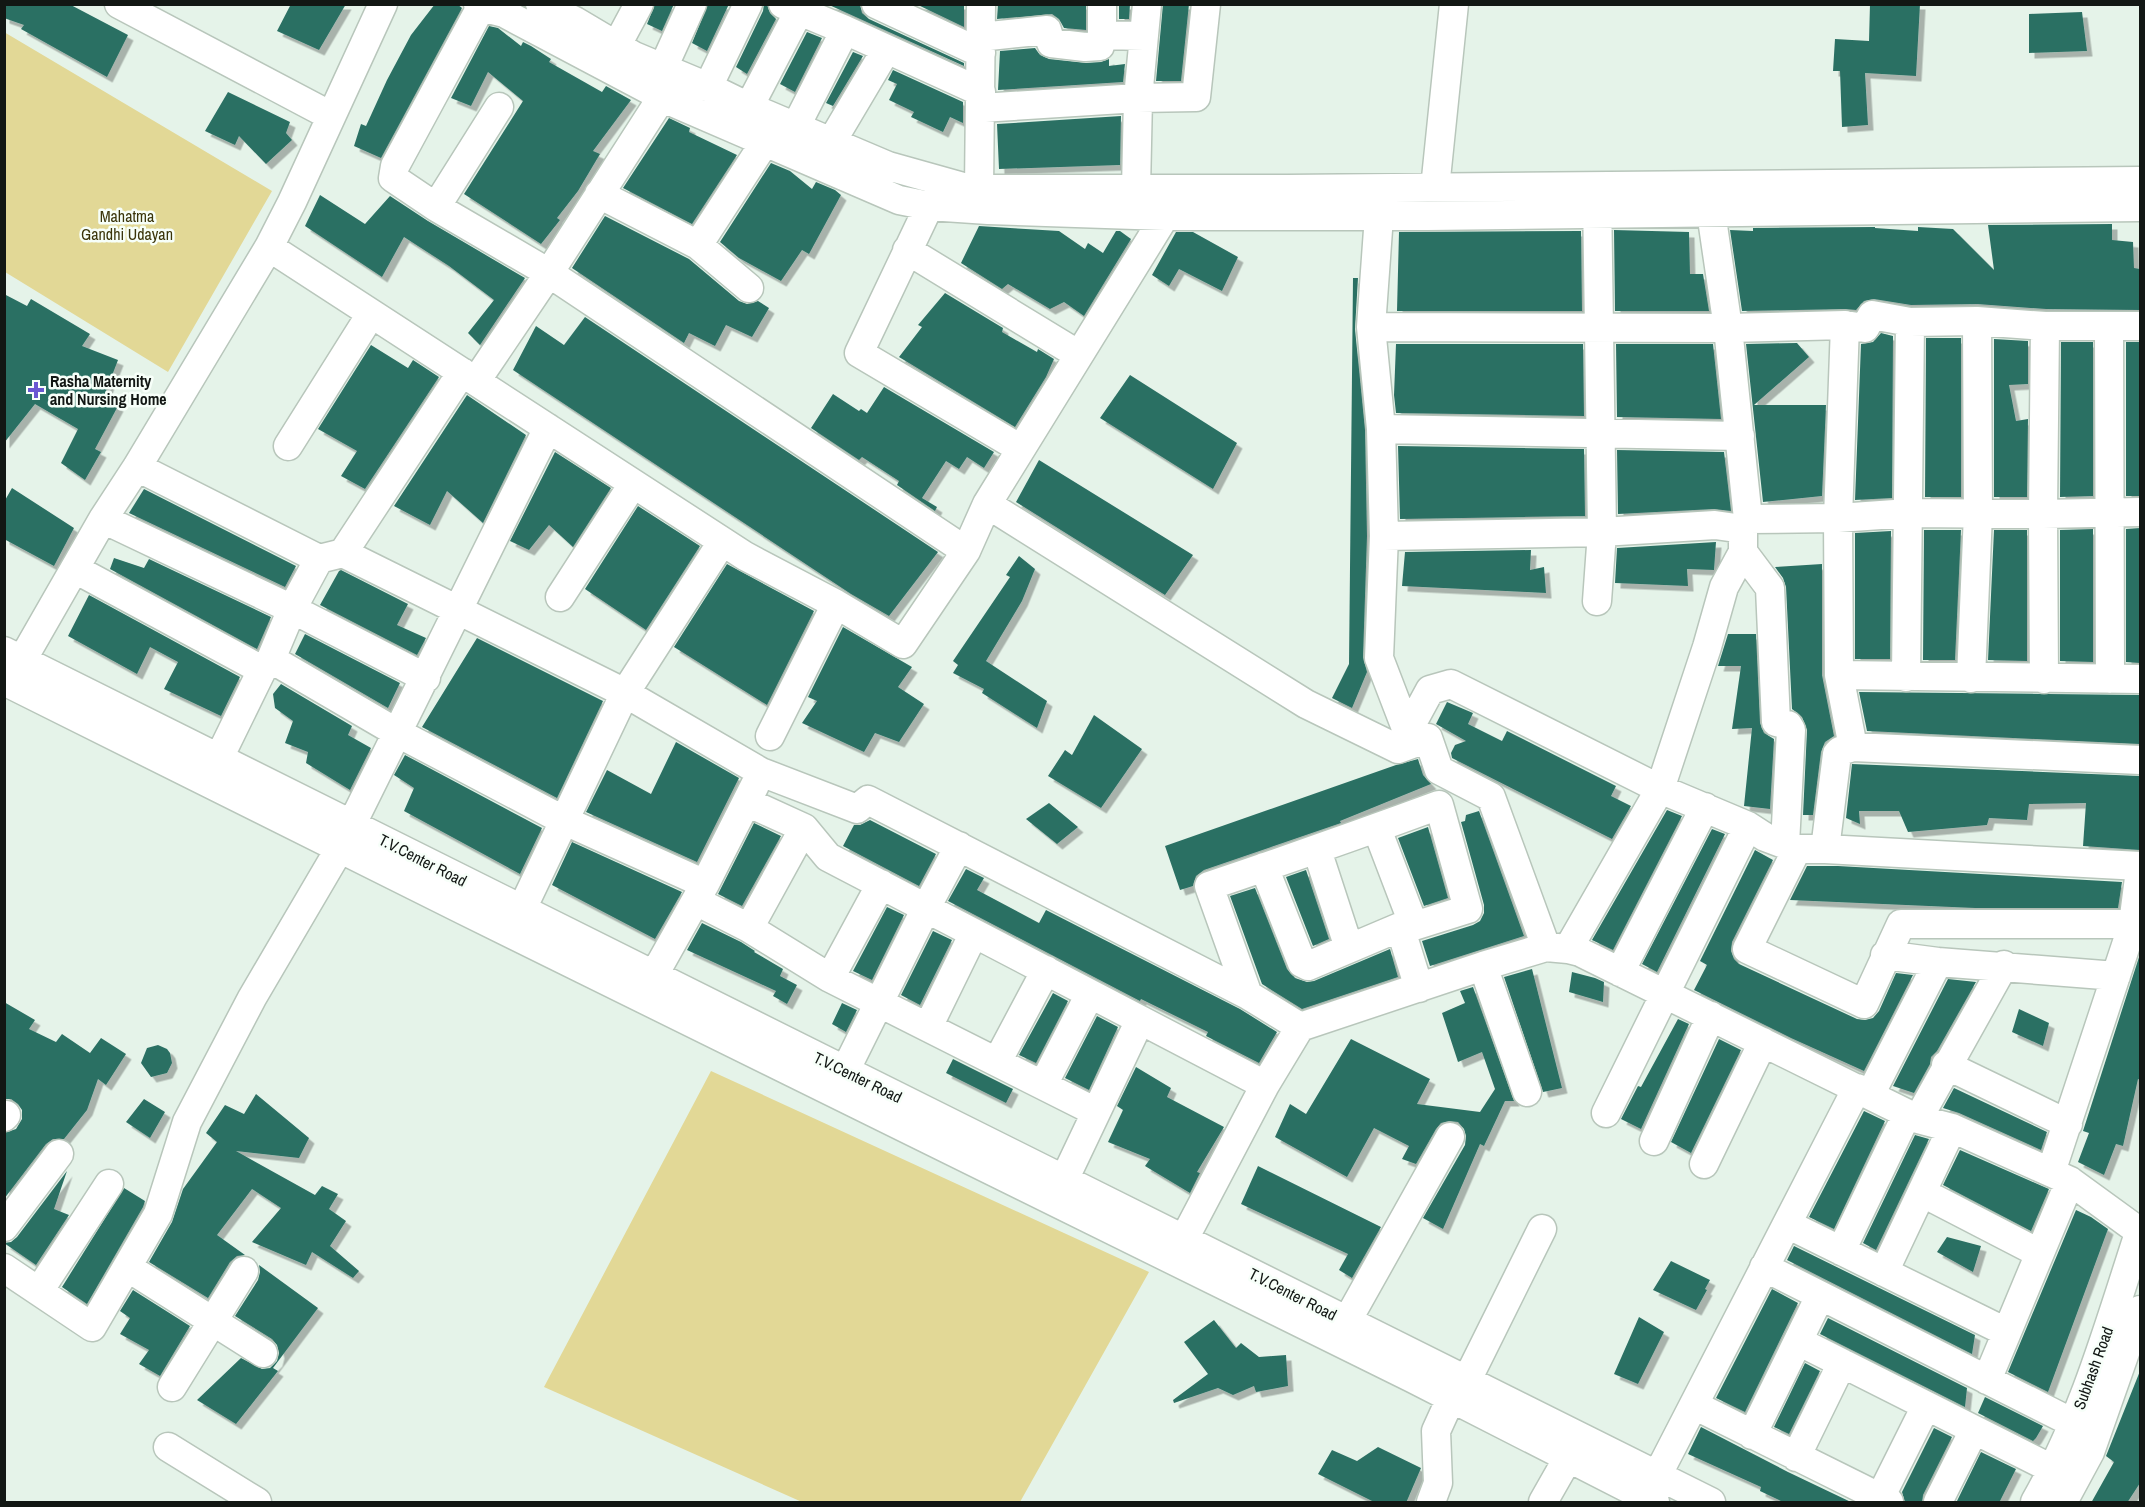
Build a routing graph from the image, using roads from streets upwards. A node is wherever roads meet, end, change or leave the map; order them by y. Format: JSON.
{"nodes":[{"id":1,"x":119,"y":4,"type":"edge"},
{"id":2,"x":384,"y":4,"type":"edge"},
{"id":3,"x":540,"y":4,"type":"edge"},
{"id":4,"x":639,"y":4,"type":"edge"},
{"id":5,"x":692,"y":4,"type":"edge"},
{"id":6,"x":748,"y":4,"type":"edge"},
{"id":7,"x":876,"y":4,"type":"edge"},
{"id":8,"x":981,"y":4,"type":"edge"},
{"id":9,"x":1102,"y":4,"type":"edge"},
{"id":10,"x":1147,"y":4,"type":"edge"},
{"id":11,"x":1206,"y":4,"type":"edge"},
{"id":12,"x":1454,"y":4,"type":"edge"},
{"id":13,"x":480,"y":6,"type":"edge"},
{"id":14,"x":791,"y":8,"type":"edge"},
{"id":15,"x":579,"y":13,"type":"edge"},
{"id":16,"x":1046,"y":17,"type":"edge"},
{"id":17,"x":845,"y":30,"type":"junction"},
{"id":18,"x":1102,"y":35,"type":"junction"},
{"id":19,"x":1144,"y":36,"type":"junction"},
{"id":20,"x":617,"y":45,"type":"junction"},
{"id":21,"x":980,"y":45,"type":"junction"},
{"id":22,"x":886,"y":50,"type":"junction"},
{"id":23,"x":666,"y":79,"type":"junction"},
{"id":24,"x":708,"y":87,"type":"junction"},
{"id":25,"x":1138,"y":98,"type":"junction"},
{"id":26,"x":981,"y":100,"type":"junction"},
{"id":27,"x":500,"y":107,"type":"dead end"},
{"id":28,"x":749,"y":107,"type":"junction"},
{"id":29,"x":331,"y":116,"type":"junction"},
{"id":30,"x":796,"y":126,"type":"junction"},
{"id":31,"x":832,"y":141,"type":"junction"},
{"id":32,"x":765,"y":142,"type":"junction"},
{"id":33,"x":2140,"y":181,"type":"edge"},
{"id":34,"x":1378,"y":188,"type":"junction"},
{"id":35,"x":1435,"y":188,"type":"junction"},
{"id":36,"x":979,"y":189,"type":"junction"},
{"id":37,"x":1136,"y":189,"type":"junction"},
{"id":38,"x":599,"y":194,"type":"junction"},
{"id":39,"x":1711,"y":198,"type":"junction"},
{"id":40,"x":1597,"y":200,"type":"junction"},
{"id":41,"x":1166,"y":203,"type":"junction"},
{"id":42,"x":929,"y":206,"type":"junction"},
{"id":43,"x":436,"y":207,"type":"junction"},
{"id":44,"x":2140,"y":207,"type":"edge"},
{"id":45,"x":1379,"y":216,"type":"junction"},
{"id":46,"x":698,"y":245,"type":"junction"},
{"id":47,"x":269,"y":247,"type":"junction"},
{"id":48,"x":907,"y":250,"type":"junction"},
{"id":49,"x":549,"y":273,"type":"junction"},
{"id":50,"x":749,"y":288,"type":"dead end"},
{"id":51,"x":372,"y":314,"type":"junction"},
{"id":52,"x":1977,"y":321,"type":"junction"},
{"id":53,"x":1910,"y":322,"type":"junction"},
{"id":54,"x":1845,"y":325,"type":"junction"},
{"id":55,"x":1600,"y":326,"type":"junction"},
{"id":56,"x":2109,"y":326,"type":"junction"},
{"id":57,"x":2140,"y":326,"type":"edge"},
{"id":58,"x":1371,"y":327,"type":"junction"},
{"id":59,"x":2045,"y":327,"type":"junction"},
{"id":60,"x":1728,"y":328,"type":"junction"},
{"id":61,"x":1079,"y":355,"type":"junction"},
{"id":62,"x":469,"y":377,"type":"junction"},
{"id":63,"x":548,"y":428,"type":"junction"},
{"id":64,"x":1382,"y":429,"type":"junction"},
{"id":65,"x":1601,"y":433,"type":"junction"},
{"id":66,"x":1740,"y":436,"type":"junction"},
{"id":67,"x":288,"y":446,"type":"dead end"},
{"id":68,"x":1021,"y":449,"type":"junction"},
{"id":69,"x":137,"y":468,"type":"junction"},
{"id":70,"x":633,"y":484,"type":"junction"},
{"id":71,"x":987,"y":504,"type":"junction"},
{"id":72,"x":2110,"y":512,"type":"junction"},
{"id":73,"x":2140,"y":512,"type":"edge"},
{"id":74,"x":1909,"y":513,"type":"junction"},
{"id":75,"x":1978,"y":514,"type":"junction"},
{"id":76,"x":2043,"y":514,"type":"junction"},
{"id":77,"x":1838,"y":518,"type":"junction"},
{"id":78,"x":104,"y":519,"type":"junction"},
{"id":79,"x":1602,"y":532,"type":"junction"},
{"id":80,"x":1745,"y":533,"type":"junction"},
{"id":81,"x":1384,"y":536,"type":"junction"},
{"id":82,"x":722,"y":542,"type":"junction"},
{"id":83,"x":966,"y":551,"type":"junction"},
{"id":84,"x":331,"y":556,"type":"junction"},
{"id":85,"x":75,"y":569,"type":"junction"},
{"id":86,"x":560,"y":597,"type":"dead end"},
{"id":87,"x":1597,"y":601,"type":"dead end"},
{"id":88,"x":836,"y":604,"type":"junction"},
{"id":89,"x":292,"y":609,"type":"junction"},
{"id":90,"x":458,"y":610,"type":"junction"},
{"id":91,"x":266,"y":665,"type":"junction"},
{"id":92,"x":10,"y":669,"type":"edge"},
{"id":93,"x":1839,"y":675,"type":"junction"},
{"id":94,"x":1906,"y":677,"type":"junction"},
{"id":95,"x":426,"y":678,"type":"junction"},
{"id":96,"x":1971,"y":678,"type":"junction"},
{"id":97,"x":2044,"y":679,"type":"junction"},
{"id":98,"x":2110,"y":679,"type":"junction"},
{"id":99,"x":2140,"y":679,"type":"edge"},
{"id":100,"x":625,"y":693,"type":"junction"},
{"id":101,"x":396,"y":732,"type":"junction"},
{"id":102,"x":770,"y":736,"type":"dead end"},
{"id":103,"x":1403,"y":740,"type":"junction"},
{"id":104,"x":1852,"y":747,"type":"junction"},
{"id":105,"x":219,"y":758,"type":"junction"},
{"id":106,"x":2140,"y":760,"type":"edge"},
{"id":107,"x":761,"y":772,"type":"junction"},
{"id":108,"x":1660,"y":789,"type":"junction"},
{"id":109,"x":747,"y":802,"type":"junction"},
{"id":110,"x":1705,"y":807,"type":"junction"},
{"id":111,"x":563,"y":820,"type":"junction"},
{"id":112,"x":1748,"y":826,"type":"junction"},
{"id":113,"x":804,"y":828,"type":"junction"},
{"id":114,"x":1377,"y":829,"type":"junction"},
{"id":115,"x":345,"y":836,"type":"junction"},
{"id":116,"x":959,"y":846,"type":"junction"},
{"id":117,"x":1791,"y":847,"type":"junction"},
{"id":118,"x":1825,"y":849,"type":"junction"},
{"id":119,"x":1317,"y":850,"type":"junction"},
{"id":120,"x":2140,"y":866,"type":"edge"},
{"id":121,"x":1264,"y":867,"type":"junction"},
{"id":122,"x":2140,"y":870,"type":"edge"},
{"id":123,"x":880,"y":884,"type":"junction"},
{"id":124,"x":700,"y":892,"type":"junction"},
{"id":125,"x":926,"y":908,"type":"junction"},
{"id":126,"x":522,"y":909,"type":"junction"},
{"id":127,"x":2133,"y":924,"type":"junction"},
{"id":128,"x":1407,"y":926,"type":"junction"},
{"id":129,"x":749,"y":928,"type":"junction"},
{"id":130,"x":974,"y":933,"type":"junction"},
{"id":131,"x":1349,"y":948,"type":"junction"},
{"id":132,"x":1557,"y":948,"type":"junction"},
{"id":133,"x":1885,"y":955,"type":"junction"},
{"id":134,"x":1938,"y":962,"type":"junction"},
{"id":135,"x":2004,"y":965,"type":"junction"},
{"id":136,"x":1483,"y":966,"type":"junction"},
{"id":137,"x":1046,"y":970,"type":"junction"},
{"id":138,"x":1620,"y":972,"type":"junction"},
{"id":139,"x":654,"y":975,"type":"junction"},
{"id":140,"x":2116,"y":976,"type":"junction"},
{"id":141,"x":830,"y":978,"type":"junction"},
{"id":142,"x":1419,"y":988,"type":"junction"},
{"id":143,"x":1090,"y":994,"type":"junction"},
{"id":144,"x":1665,"y":994,"type":"junction"},
{"id":145,"x":1248,"y":995,"type":"junction"},
{"id":146,"x":879,"y":1002,"type":"junction"},
{"id":147,"x":1711,"y":1016,"type":"junction"},
{"id":148,"x":1140,"y":1020,"type":"junction"},
{"id":149,"x":928,"y":1027,"type":"junction"},
{"id":150,"x":1300,"y":1028,"type":"junction"},
{"id":151,"x":1763,"y":1042,"type":"junction"},
{"id":152,"x":997,"y":1062,"type":"junction"},
{"id":153,"x":1946,"y":1065,"type":"junction"},
{"id":154,"x":846,"y":1071,"type":"junction"},
{"id":155,"x":1043,"y":1085,"type":"junction"},
{"id":156,"x":1265,"y":1085,"type":"junction"},
{"id":157,"x":1527,"y":1092,"type":"dead end"},
{"id":158,"x":1863,"y":1092,"type":"junction"},
{"id":159,"x":1096,"y":1112,"type":"junction"},
{"id":160,"x":1605,"y":1113,"type":"dead end"},
{"id":161,"x":1912,"y":1116,"type":"junction"},
{"id":162,"x":2068,"y":1124,"type":"junction"},
{"id":163,"x":1952,"y":1128,"type":"junction"},
{"id":164,"x":1450,"y":1137,"type":"dead end"},
{"id":165,"x":1654,"y":1141,"type":"dead end"},
{"id":166,"x":59,"y":1154,"type":"dead end"},
{"id":167,"x":1704,"y":1164,"type":"dead end"},
{"id":168,"x":2060,"y":1177,"type":"junction"},
{"id":169,"x":1064,"y":1180,"type":"junction"},
{"id":170,"x":109,"y":1184,"type":"dead end"},
{"id":171,"x":1923,"y":1193,"type":"junction"},
{"id":172,"x":1787,"y":1224,"type":"junction"},
{"id":173,"x":4,"y":1227,"type":"edge"},
{"id":174,"x":1542,"y":1228,"type":"dead end"},
{"id":175,"x":2140,"y":1231,"type":"edge"},
{"id":176,"x":1184,"y":1239,"type":"junction"},
{"id":177,"x":1841,"y":1251,"type":"junction"},
{"id":178,"x":2039,"y":1252,"type":"junction"},
{"id":179,"x":127,"y":1267,"type":"junction"},
{"id":180,"x":1764,"y":1267,"type":"junction"},
{"id":181,"x":4,"y":1268,"type":"edge"},
{"id":182,"x":244,"y":1271,"type":"dead end"},
{"id":183,"x":1884,"y":1272,"type":"junction"},
{"id":184,"x":39,"y":1291,"type":"junction"},
{"id":185,"x":1820,"y":1296,"type":"junction"},
{"id":186,"x":2140,"y":1310,"type":"edge"},
{"id":187,"x":212,"y":1321,"type":"junction"},
{"id":188,"x":1347,"y":1321,"type":"junction"},
{"id":189,"x":2006,"y":1332,"type":"junction"},
{"id":190,"x":1798,"y":1341,"type":"junction"},
{"id":191,"x":263,"y":1353,"type":"dead end"},
{"id":192,"x":1842,"y":1363,"type":"junction"},
{"id":193,"x":1987,"y":1380,"type":"junction"},
{"id":194,"x":172,"y":1387,"type":"dead end"},
{"id":195,"x":1459,"y":1389,"type":"junction"},
{"id":196,"x":1694,"y":1405,"type":"junction"},
{"id":197,"x":1926,"y":1406,"type":"junction"},
{"id":198,"x":2073,"y":1423,"type":"junction"},
{"id":199,"x":1974,"y":1430,"type":"junction"},
{"id":200,"x":1752,"y":1435,"type":"junction"},
{"id":201,"x":168,"y":1447,"type":"dead end"},
{"id":202,"x":1796,"y":1457,"type":"junction"},
{"id":203,"x":1568,"y":1458,"type":"junction"},
{"id":204,"x":2054,"y":1470,"type":"junction"},
{"id":205,"x":1656,"y":1489,"type":"edge"},
{"id":206,"x":1884,"y":1500,"type":"edge"},
{"id":207,"x":257,"y":1503,"type":"edge"},
{"id":208,"x":1431,"y":1503,"type":"edge"},
{"id":209,"x":1543,"y":1503,"type":"edge"},
{"id":210,"x":1711,"y":1503,"type":"edge"},
{"id":211,"x":1938,"y":1503,"type":"edge"},
{"id":212,"x":2035,"y":1503,"type":"edge"},
{"id":213,"x":2063,"y":1503,"type":"edge"}],
"edges":[{"from":1,"to":29,"type":"street"},
{"from":2,"to":29,"type":"street"},
{"from":3,"to":15,"type":"street"},
{"from":4,"to":20,"type":"street"},
{"from":5,"to":23,"type":"street"},
{"from":6,"to":24,"type":"street"},
{"from":7,"to":21,"type":"street"},
{"from":8,"to":21,"type":"street"},
{"from":9,"to":18,"type":"street"},
{"from":10,"to":19,"type":"street"},
{"from":11,"to":25,"type":"street"},
{"from":12,"to":35,"type":"street"},
{"from":13,"to":23,"type":"street"},
{"from":13,"to":43,"type":"street"},
{"from":14,"to":17,"type":"street"},
{"from":14,"to":28,"type":"street"},
{"from":15,"to":20,"type":"street"},
{"from":16,"to":18,"type":"street"},
{"from":16,"to":21,"type":"street"},
{"from":17,"to":22,"type":"street"},
{"from":17,"to":30,"type":"street"},
{"from":18,"to":19,"type":"street"},
{"from":19,"to":25,"type":"street"},
{"from":20,"to":23,"type":"street"},
{"from":21,"to":26,"type":"street"},
{"from":22,"to":26,"type":"street"},
{"from":22,"to":31,"type":"street"},
{"from":23,"to":24,"type":"street"},
{"from":23,"to":32,"type":"street"},
{"from":23,"to":38,"type":"street"},
{"from":24,"to":28,"type":"street"},
{"from":25,"to":26,"type":"street"},
{"from":25,"to":37,"type":"street"},
{"from":26,"to":36,"type":"street"},
{"from":27,"to":43,"type":"street"},
{"from":28,"to":30,"type":"street"},
{"from":29,"to":47,"type":"street"},
{"from":30,"to":31,"type":"street"},
{"from":31,"to":36,"type":"street"},
{"from":32,"to":42,"type":"street"},
{"from":32,"to":46,"type":"street"},
{"from":33,"to":39,"type":"street"},
{"from":34,"to":35,"type":"street"},
{"from":34,"to":41,"type":"street"},
{"from":34,"to":45,"type":"street"},
{"from":35,"to":40,"type":"street"},
{"from":36,"to":37,"type":"street"},
{"from":37,"to":41,"type":"street"},
{"from":38,"to":46,"type":"street"},
{"from":38,"to":49,"type":"street"},
{"from":39,"to":40,"type":"street"},
{"from":39,"to":44,"type":"street"},
{"from":39,"to":60,"type":"street"},
{"from":40,"to":45,"type":"street"},
{"from":40,"to":55,"type":"street"},
{"from":41,"to":42,"type":"street"},
{"from":41,"to":45,"type":"street"},
{"from":41,"to":61,"type":"street"},
{"from":42,"to":48,"type":"street"},
{"from":43,"to":49,"type":"street"},
{"from":45,"to":58,"type":"street"},
{"from":46,"to":50,"type":"street"},
{"from":47,"to":51,"type":"street"},
{"from":47,"to":69,"type":"street"},
{"from":48,"to":61,"type":"street"},
{"from":48,"to":68,"type":"street"},
{"from":49,"to":62,"type":"street"},
{"from":49,"to":83,"type":"street"},
{"from":51,"to":62,"type":"street"},
{"from":51,"to":67,"type":"street"},
{"from":52,"to":53,"type":"street"},
{"from":52,"to":59,"type":"street"},
{"from":52,"to":75,"type":"street"},
{"from":53,"to":54,"type":"street"},
{"from":53,"to":74,"type":"street"},
{"from":54,"to":60,"type":"street"},
{"from":54,"to":77,"type":"street"},
{"from":55,"to":58,"type":"street"},
{"from":55,"to":60,"type":"street"},
{"from":55,"to":65,"type":"street"},
{"from":56,"to":57,"type":"street"},
{"from":56,"to":59,"type":"street"},
{"from":56,"to":72,"type":"street"},
{"from":58,"to":64,"type":"street"},
{"from":59,"to":76,"type":"street"},
{"from":60,"to":66,"type":"street"},
{"from":61,"to":68,"type":"street"},
{"from":62,"to":63,"type":"street"},
{"from":62,"to":84,"type":"street"},
{"from":63,"to":70,"type":"street"},
{"from":63,"to":90,"type":"street"},
{"from":64,"to":65,"type":"street"},
{"from":64,"to":81,"type":"street"},
{"from":65,"to":66,"type":"street"},
{"from":65,"to":79,"type":"street"},
{"from":66,"to":80,"type":"street"},
{"from":68,"to":71,"type":"street"},
{"from":69,"to":78,"type":"street"},
{"from":69,"to":84,"type":"street"},
{"from":70,"to":82,"type":"street"},
{"from":70,"to":86,"type":"street"},
{"from":71,"to":83,"type":"street"},
{"from":71,"to":103,"type":"street"},
{"from":72,"to":73,"type":"street"},
{"from":72,"to":76,"type":"street"},
{"from":72,"to":98,"type":"street"},
{"from":74,"to":75,"type":"street"},
{"from":74,"to":77,"type":"street"},
{"from":74,"to":94,"type":"street"},
{"from":75,"to":76,"type":"street"},
{"from":75,"to":96,"type":"street"},
{"from":76,"to":97,"type":"street"},
{"from":77,"to":80,"type":"street"},
{"from":77,"to":93,"type":"street"},
{"from":78,"to":85,"type":"street"},
{"from":78,"to":89,"type":"street"},
{"from":79,"to":80,"type":"street"},
{"from":79,"to":81,"type":"street"},
{"from":79,"to":87,"type":"street"},
{"from":80,"to":108,"type":"street"},
{"from":80,"to":117,"type":"street"},
{"from":81,"to":103,"type":"street"},
{"from":82,"to":88,"type":"street"},
{"from":82,"to":100,"type":"street"},
{"from":83,"to":88,"type":"street"},
{"from":84,"to":89,"type":"street"},
{"from":84,"to":90,"type":"street"},
{"from":85,"to":91,"type":"street"},
{"from":85,"to":92,"type":"street"},
{"from":88,"to":102,"type":"street"},
{"from":89,"to":91,"type":"street"},
{"from":89,"to":95,"type":"street"},
{"from":90,"to":95,"type":"street"},
{"from":90,"to":100,"type":"street"},
{"from":91,"to":101,"type":"street"},
{"from":91,"to":105,"type":"street"},
{"from":92,"to":105,"type":"street","name":"T.V.Center Road"},
{"from":92,"to":115,"type":"street","name":"T.V.Center Road"},
{"from":93,"to":94,"type":"street"},
{"from":93,"to":104,"type":"street"},
{"from":94,"to":96,"type":"street"},
{"from":95,"to":101,"type":"street"},
{"from":96,"to":97,"type":"street"},
{"from":97,"to":98,"type":"street"},
{"from":98,"to":99,"type":"street"},
{"from":100,"to":107,"type":"street"},
{"from":100,"to":111,"type":"street"},
{"from":101,"to":111,"type":"street"},
{"from":101,"to":115,"type":"street"},
{"from":103,"to":108,"type":"street"},
{"from":103,"to":132,"type":"street"},
{"from":104,"to":106,"type":"street"},
{"from":104,"to":118,"type":"street"},
{"from":105,"to":115,"type":"street","name":"T.V.Center Road"},
{"from":107,"to":109,"type":"street"},
{"from":107,"to":116,"type":"street"},
{"from":108,"to":110,"type":"street"},
{"from":108,"to":132,"type":"street"},
{"from":109,"to":113,"type":"street"},
{"from":109,"to":124,"type":"street"},
{"from":110,"to":112,"type":"street"},
{"from":110,"to":138,"type":"street"},
{"from":111,"to":124,"type":"street"},
{"from":111,"to":126,"type":"street"},
{"from":112,"to":117,"type":"street"},
{"from":112,"to":144,"type":"street"},
{"from":113,"to":123,"type":"street"},
{"from":113,"to":129,"type":"street"},
{"from":114,"to":119,"type":"street"},
{"from":114,"to":128,"type":"street"},
{"from":114,"to":128,"type":"street"},
{"from":115,"to":126,"type":"street","name":"T.V.Center Road"},
{"from":115,"to":179,"type":"street"},
{"from":115,"to":195,"type":"street","name":"T.V.Center Road"},
{"from":116,"to":125,"type":"street"},
{"from":116,"to":145,"type":"street"},
{"from":117,"to":118,"type":"street"},
{"from":117,"to":133,"type":"street"},
{"from":118,"to":120,"type":"street"},
{"from":119,"to":121,"type":"street"},
{"from":119,"to":131,"type":"street"},
{"from":121,"to":131,"type":"street"},
{"from":121,"to":145,"type":"street"},
{"from":122,"to":127,"type":"street"},
{"from":123,"to":125,"type":"street"},
{"from":123,"to":141,"type":"street"},
{"from":124,"to":129,"type":"street"},
{"from":124,"to":139,"type":"street"},
{"from":125,"to":130,"type":"street"},
{"from":125,"to":146,"type":"street"},
{"from":126,"to":139,"type":"street","name":"T.V.Center Road"},
{"from":127,"to":133,"type":"street"},
{"from":127,"to":140,"type":"street"},
{"from":128,"to":131,"type":"street"},
{"from":128,"to":142,"type":"street"},
{"from":129,"to":141,"type":"street"},
{"from":130,"to":137,"type":"street"},
{"from":130,"to":149,"type":"street"},
{"from":132,"to":136,"type":"street"},
{"from":132,"to":138,"type":"street"},
{"from":133,"to":134,"type":"street"},
{"from":134,"to":135,"type":"street"},
{"from":134,"to":158,"type":"street"},
{"from":135,"to":140,"type":"street"},
{"from":135,"to":153,"type":"street"},
{"from":136,"to":142,"type":"street"},
{"from":136,"to":157,"type":"street"},
{"from":137,"to":143,"type":"street"},
{"from":137,"to":152,"type":"street"},
{"from":138,"to":144,"type":"street"},
{"from":139,"to":154,"type":"street","name":"T.V.Center Road"},
{"from":140,"to":162,"type":"street"},
{"from":141,"to":146,"type":"street"},
{"from":142,"to":150,"type":"street"},
{"from":143,"to":148,"type":"street"},
{"from":143,"to":155,"type":"street"},
{"from":144,"to":147,"type":"street"},
{"from":144,"to":160,"type":"street"},
{"from":145,"to":150,"type":"street"},
{"from":146,"to":149,"type":"street"},
{"from":146,"to":154,"type":"street"},
{"from":147,"to":151,"type":"street"},
{"from":147,"to":165,"type":"street"},
{"from":148,"to":156,"type":"street"},
{"from":148,"to":159,"type":"street"},
{"from":149,"to":152,"type":"street"},
{"from":150,"to":156,"type":"street"},
{"from":151,"to":158,"type":"street"},
{"from":151,"to":167,"type":"street"},
{"from":152,"to":155,"type":"street"},
{"from":153,"to":161,"type":"street"},
{"from":153,"to":162,"type":"street"},
{"from":154,"to":169,"type":"street","name":"T.V.Center Road"},
{"from":155,"to":159,"type":"street"},
{"from":156,"to":176,"type":"street"},
{"from":158,"to":161,"type":"street"},
{"from":158,"to":172,"type":"street"},
{"from":159,"to":169,"type":"street"},
{"from":161,"to":163,"type":"street"},
{"from":161,"to":177,"type":"street"},
{"from":162,"to":168,"type":"street"},
{"from":163,"to":168,"type":"street"},
{"from":163,"to":171,"type":"street"},
{"from":164,"to":188,"type":"street"},
{"from":166,"to":173,"type":"street"},
{"from":168,"to":175,"type":"street"},
{"from":168,"to":178,"type":"street"},
{"from":169,"to":176,"type":"street","name":"T.V.Center Road"},
{"from":170,"to":184,"type":"street"},
{"from":171,"to":178,"type":"street"},
{"from":171,"to":183,"type":"street"},
{"from":172,"to":177,"type":"street"},
{"from":172,"to":180,"type":"street"},
{"from":174,"to":195,"type":"street"},
{"from":175,"to":198,"type":"street","name":"Subhash Road"},
{"from":176,"to":188,"type":"street","name":"T.V.Center Road"},
{"from":177,"to":183,"type":"street"},
{"from":178,"to":189,"type":"street"},
{"from":179,"to":184,"type":"street"},
{"from":179,"to":187,"type":"street"},
{"from":180,"to":185,"type":"street"},
{"from":180,"to":196,"type":"street"},
{"from":181,"to":184,"type":"street"},
{"from":182,"to":187,"type":"street"},
{"from":183,"to":189,"type":"street"},
{"from":185,"to":190,"type":"street"},
{"from":185,"to":193,"type":"street"},
{"from":186,"to":213,"type":"street","name":"Subhash Road"},
{"from":187,"to":191,"type":"street"},
{"from":187,"to":194,"type":"street"},
{"from":188,"to":195,"type":"street","name":"T.V.Center Road"},
{"from":189,"to":193,"type":"street"},
{"from":190,"to":192,"type":"street"},
{"from":190,"to":200,"type":"street"},
{"from":192,"to":197,"type":"street"},
{"from":192,"to":202,"type":"street"},
{"from":193,"to":198,"type":"street"},
{"from":195,"to":203,"type":"street","name":"T.V.Center Road"},
{"from":195,"to":205,"type":"street","name":"T.V.Center Road"},
{"from":195,"to":208,"type":"street"},
{"from":196,"to":200,"type":"street"},
{"from":196,"to":205,"type":"street"},
{"from":197,"to":199,"type":"street"},
{"from":197,"to":206,"type":"street"},
{"from":198,"to":204,"type":"street","name":"Subhash Road"},
{"from":199,"to":204,"type":"street"},
{"from":199,"to":211,"type":"street"},
{"from":200,"to":202,"type":"street"},
{"from":201,"to":207,"type":"street"},
{"from":202,"to":206,"type":"street"},
{"from":203,"to":205,"type":"street","name":"T.V.Center Road"},
{"from":203,"to":209,"type":"street"},
{"from":204,"to":212,"type":"street","name":"Subhash Road"},
{"from":205,"to":210,"type":"street","name":"T.V.Center Road"}]}
